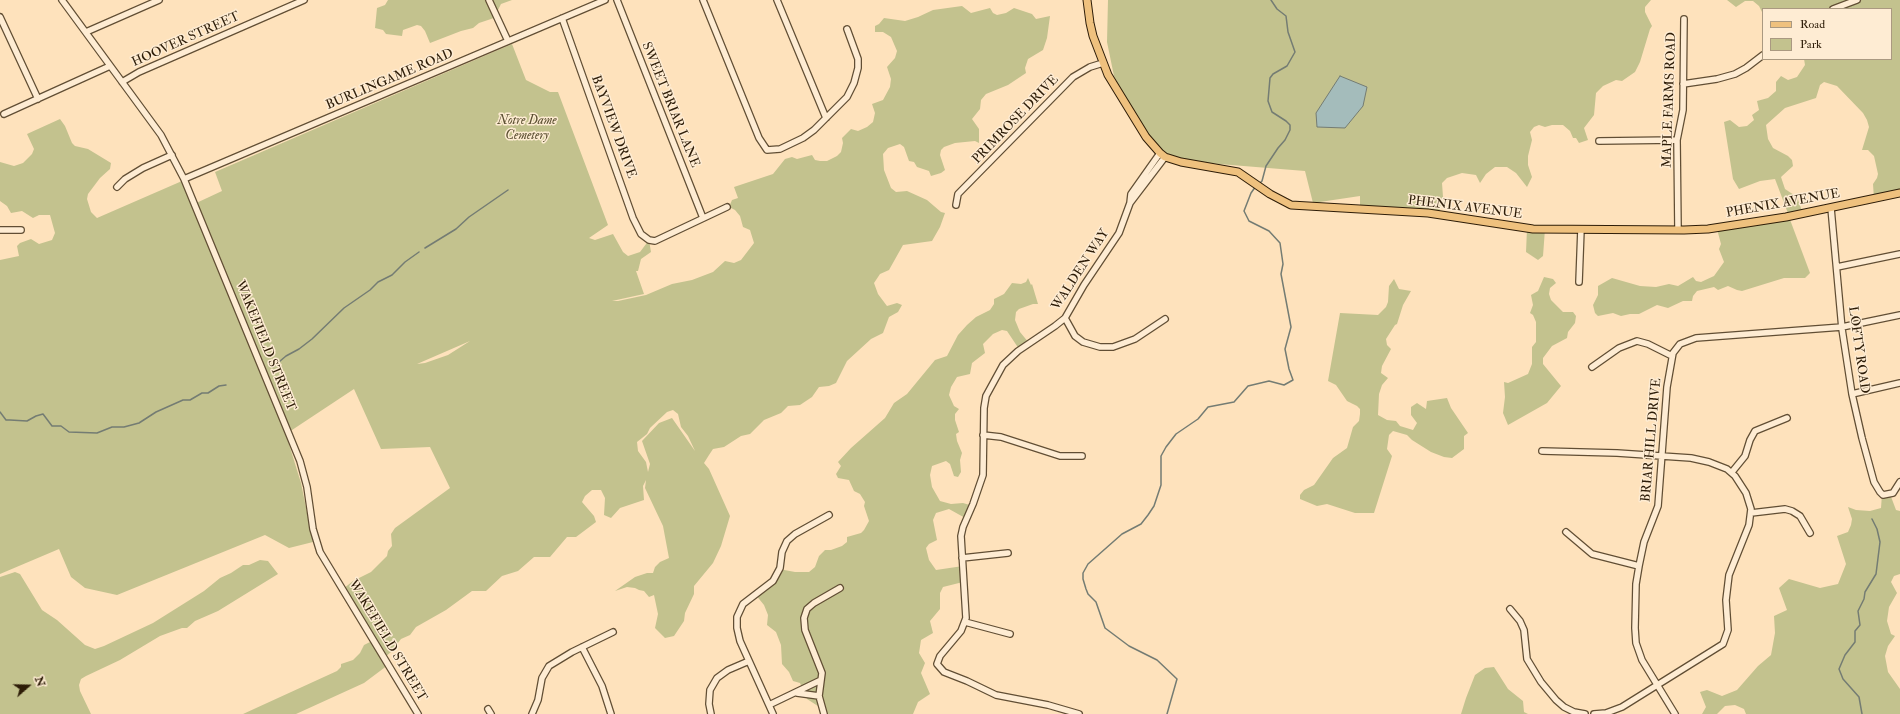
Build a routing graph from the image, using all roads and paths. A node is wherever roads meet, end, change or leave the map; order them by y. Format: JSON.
{"nodes":[{"id":1,"x":62,"y":0,"type":"edge"},
{"id":2,"x":159,"y":0,"type":"edge"},
{"id":3,"x":304,"y":0,"type":"edge"},
{"id":4,"x":489,"y":0,"type":"edge"},
{"id":5,"x":605,"y":0,"type":"edge"},
{"id":6,"x":617,"y":0,"type":"edge"},
{"id":7,"x":703,"y":0,"type":"edge"},
{"id":8,"x":777,"y":0,"type":"edge"},
{"id":9,"x":1087,"y":0,"type":"edge"},
{"id":10,"x":1856,"y":0,"type":"edge"},
{"id":11,"x":1835,"y":8,"type":"edge"},
{"id":12,"x":0,"y":17,"type":"edge"},
{"id":13,"x":562,"y":18,"type":"junction"},
{"id":14,"x":1684,"y":19,"type":"dead end"},
{"id":15,"x":847,"y":29,"type":"dead end"},
{"id":16,"x":86,"y":32,"type":"junction"},
{"id":17,"x":508,"y":41,"type":"junction"},
{"id":18,"x":1762,"y":56,"type":"edge"},
{"id":19,"x":1103,"y":63,"type":"junction"},
{"id":20,"x":110,"y":66,"type":"junction"},
{"id":21,"x":122,"y":82,"type":"junction"},
{"id":22,"x":1683,"y":84,"type":"junction"},
{"id":23,"x":38,"y":99,"type":"junction"},
{"id":24,"x":4,"y":114,"type":"dead end"},
{"id":25,"x":826,"y":118,"type":"junction"},
{"id":26,"x":1677,"y":140,"type":"junction"},
{"id":27,"x":1599,"y":141,"type":"dead end"},
{"id":28,"x":172,"y":155,"type":"junction"},
{"id":29,"x":1163,"y":155,"type":"junction"},
{"id":30,"x":184,"y":179,"type":"junction"},
{"id":31,"x":117,"y":187,"type":"dead end"},
{"id":32,"x":1900,"y":193,"type":"edge"},
{"id":33,"x":727,"y":206,"type":"dead end"},
{"id":34,"x":956,"y":206,"type":"dead end"},
{"id":35,"x":1831,"y":208,"type":"junction"},
{"id":36,"x":703,"y":218,"type":"junction"},
{"id":37,"x":1581,"y":229,"type":"junction"},
{"id":38,"x":0,"y":230,"type":"edge"},
{"id":39,"x":21,"y":230,"type":"dead end"},
{"id":40,"x":1678,"y":230,"type":"junction"},
{"id":41,"x":1900,"y":254,"type":"edge"},
{"id":42,"x":1837,"y":267,"type":"junction"},
{"id":43,"x":1579,"y":282,"type":"dead end"},
{"id":44,"x":1900,"y":315,"type":"edge"},
{"id":45,"x":1065,"y":318,"type":"junction"},
{"id":46,"x":1165,"y":319,"type":"dead end"},
{"id":47,"x":1842,"y":327,"type":"junction"},
{"id":48,"x":1672,"y":356,"type":"junction"},
{"id":49,"x":1592,"y":367,"type":"dead end"},
{"id":50,"x":1900,"y":383,"type":"edge"},
{"id":51,"x":1852,"y":394,"type":"junction"},
{"id":52,"x":1786,"y":418,"type":"dead end"},
{"id":53,"x":983,"y":435,"type":"junction"},
{"id":54,"x":1542,"y":451,"type":"dead end"},
{"id":55,"x":1082,"y":456,"type":"dead end"},
{"id":56,"x":1660,"y":457,"type":"junction"},
{"id":57,"x":1732,"y":472,"type":"junction"},
{"id":58,"x":1900,"y":482,"type":"edge"},
{"id":59,"x":1751,"y":513,"type":"junction"},
{"id":60,"x":829,"y":514,"type":"dead end"},
{"id":61,"x":1566,"y":532,"type":"dead end"},
{"id":62,"x":1810,"y":533,"type":"dead end"},
{"id":63,"x":1008,"y":553,"type":"dead end"},
{"id":64,"x":962,"y":558,"type":"junction"},
{"id":65,"x":1639,"y":566,"type":"junction"},
{"id":66,"x":840,"y":588,"type":"dead end"},
{"id":67,"x":1510,"y":609,"type":"dead end"},
{"id":68,"x":965,"y":622,"type":"junction"},
{"id":69,"x":613,"y":632,"type":"dead end"},
{"id":70,"x":1010,"y":634,"type":"dead end"},
{"id":71,"x":582,"y":647,"type":"junction"},
{"id":72,"x":749,"y":661,"type":"junction"},
{"id":73,"x":821,"y":680,"type":"junction"},
{"id":74,"x":1658,"y":686,"type":"junction"},
{"id":75,"x":797,"y":693,"type":"junction"},
{"id":76,"x":819,"y":696,"type":"junction"},
{"id":77,"x":769,"y":705,"type":"junction"},
{"id":78,"x":418,"y":714,"type":"edge"},
{"id":79,"x":532,"y":714,"type":"edge"},
{"id":80,"x":611,"y":714,"type":"edge"},
{"id":81,"x":711,"y":714,"type":"edge"},
{"id":82,"x":773,"y":714,"type":"edge"},
{"id":83,"x":824,"y":714,"type":"edge"},
{"id":84,"x":1079,"y":714,"type":"edge"},
{"id":85,"x":1585,"y":714,"type":"edge"},
{"id":86,"x":1594,"y":714,"type":"edge"},
{"id":87,"x":1676,"y":714,"type":"edge"}],
"edges":[{"from":1,"to":16,"type":"street","name":"WAKEFIELD STREET"},
{"from":2,"to":16,"type":"street"},
{"from":3,"to":21,"type":"street","name":"HOOVER STREET"},
{"from":4,"to":17,"type":"street"},
{"from":5,"to":13,"type":"street","name":"BURLINGAME ROAD"},
{"from":6,"to":36,"type":"street","name":"SWEET BRIAR LANE"},
{"from":7,"to":25,"type":"street"},
{"from":8,"to":25,"type":"street"},
{"from":9,"to":19,"type":"main road"},
{"from":10,"to":11,"type":"street"},
{"from":12,"to":23,"type":"street"},
{"from":13,"to":17,"type":"street","name":"BURLINGAME ROAD"},
{"from":13,"to":36,"type":"street","name":"BAYVIEW DRIVE"},
{"from":14,"to":22,"type":"street","name":"MAPLE FARMS ROAD"},
{"from":15,"to":25,"type":"street"},
{"from":16,"to":20,"type":"street","name":"WAKEFIELD STREET"},
{"from":17,"to":30,"type":"street","name":"BURLINGAME ROAD"},
{"from":18,"to":22,"type":"street"},
{"from":19,"to":29,"type":"main road"},
{"from":19,"to":34,"type":"street","name":"PRIMROSE DRIVE"},
{"from":20,"to":21,"type":"street","name":"WAKEFIELD STREET"},
{"from":20,"to":23,"type":"street"},
{"from":21,"to":28,"type":"street","name":"WAKEFIELD STREET"},
{"from":22,"to":26,"type":"street","name":"MAPLE FARMS ROAD"},
{"from":23,"to":24,"type":"street"},
{"from":26,"to":27,"type":"street"},
{"from":26,"to":40,"type":"street","name":"MAPLE FARMS ROAD"},
{"from":28,"to":30,"type":"street","name":"WAKEFIELD STREET"},
{"from":28,"to":31,"type":"street"},
{"from":29,"to":37,"type":"main road","name":"PHENIX AVENUE"},
{"from":29,"to":45,"type":"street","name":"WALDEN WAY"},
{"from":30,"to":78,"type":"street","name":"WAKEFIELD STREET"},
{"from":32,"to":35,"type":"main road","name":"PHENIX AVENUE"},
{"from":33,"to":36,"type":"street"},
{"from":35,"to":40,"type":"main road","name":"PHENIX AVENUE"},
{"from":35,"to":42,"type":"street","name":"LOFTY ROAD"},
{"from":37,"to":40,"type":"main road","name":"PHENIX AVENUE"},
{"from":37,"to":43,"type":"street"},
{"from":38,"to":39,"type":"street"},
{"from":41,"to":42,"type":"street"},
{"from":42,"to":47,"type":"street","name":"LOFTY ROAD"},
{"from":44,"to":47,"type":"street"},
{"from":45,"to":46,"type":"street"},
{"from":45,"to":53,"type":"street","name":"WALDEN WAY"},
{"from":47,"to":48,"type":"street"},
{"from":47,"to":51,"type":"street","name":"LOFTY ROAD"},
{"from":48,"to":49,"type":"street"},
{"from":48,"to":56,"type":"street","name":"BRIAR HILL DRIVE"},
{"from":50,"to":51,"type":"street"},
{"from":51,"to":58,"type":"street","name":"LOFTY ROAD"},
{"from":52,"to":57,"type":"street"},
{"from":53,"to":55,"type":"street"},
{"from":53,"to":64,"type":"street","name":"WALDEN WAY"},
{"from":54,"to":56,"type":"street"},
{"from":56,"to":57,"type":"street"},
{"from":56,"to":65,"type":"street","name":"BRIAR HILL DRIVE"},
{"from":57,"to":59,"type":"street"},
{"from":59,"to":62,"type":"street"},
{"from":59,"to":74,"type":"street"},
{"from":60,"to":72,"type":"street"},
{"from":61,"to":65,"type":"street"},
{"from":63,"to":64,"type":"street"},
{"from":64,"to":68,"type":"street","name":"WALDEN WAY"},
{"from":65,"to":74,"type":"street","name":"BRIAR HILL DRIVE"},
{"from":66,"to":73,"type":"street"},
{"from":67,"to":85,"type":"street"},
{"from":68,"to":70,"type":"street"},
{"from":68,"to":84,"type":"street","name":"WALDEN WAY"},
{"from":69,"to":71,"type":"street"},
{"from":71,"to":79,"type":"street"},
{"from":71,"to":80,"type":"street"},
{"from":72,"to":77,"type":"street"},
{"from":72,"to":81,"type":"street"},
{"from":73,"to":75,"type":"street"},
{"from":73,"to":76,"type":"street"},
{"from":74,"to":86,"type":"street"},
{"from":74,"to":87,"type":"street","name":"BRIAR HILL DRIVE"},
{"from":75,"to":76,"type":"street"},
{"from":75,"to":77,"type":"street"},
{"from":76,"to":83,"type":"street"},
{"from":77,"to":82,"type":"street"}]}
